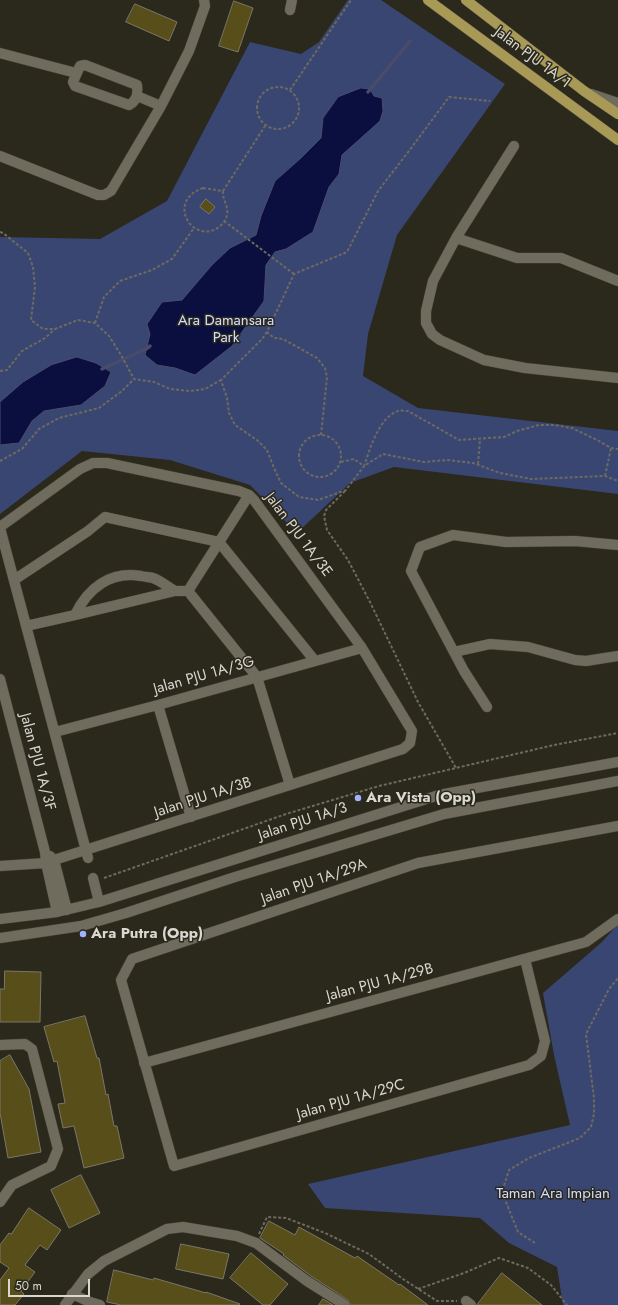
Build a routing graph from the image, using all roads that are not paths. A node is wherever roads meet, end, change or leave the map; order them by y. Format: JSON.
{"nodes":[{"id":1,"x":204,"y":0,"type":"edge"},
{"id":2,"x":428,"y":0,"type":"edge"},
{"id":3,"x":466,"y":0,"type":"edge"},
{"id":4,"x":0,"y":53,"type":"edge"},
{"id":5,"x":76,"y":73,"type":"junction"},
{"id":6,"x":584,"y":91,"type":"junction"},
{"id":7,"x":137,"y":96,"type":"junction"},
{"id":8,"x":618,"y":103,"type":"edge"},
{"id":9,"x":161,"y":106,"type":"junction"},
{"id":10,"x":618,"y":114,"type":"edge"},
{"id":11,"x":618,"y":140,"type":"edge"},
{"id":12,"x":514,"y":146,"type":"dead end"},
{"id":13,"x":0,"y":156,"type":"edge"},
{"id":14,"x":456,"y":238,"type":"junction"},
{"id":15,"x":618,"y":281,"type":"edge"},
{"id":16,"x":618,"y":378,"type":"edge"},
{"id":17,"x":249,"y":495,"type":"junction"},
{"id":18,"x":0,"y":528,"type":"edge"},
{"id":19,"x":219,"y":542,"type":"junction"},
{"id":20,"x":618,"y":545,"type":"edge"},
{"id":21,"x":14,"y":580,"type":"junction"},
{"id":22,"x":175,"y":591,"type":"junction"},
{"id":23,"x":188,"y":591,"type":"junction"},
{"id":24,"x":75,"y":615,"type":"junction"},
{"id":25,"x":26,"y":626,"type":"junction"},
{"id":26,"x":362,"y":648,"type":"junction"},
{"id":27,"x":454,"y":652,"type":"junction"},
{"id":28,"x":618,"y":656,"type":"edge"},
{"id":29,"x":315,"y":661,"type":"junction"},
{"id":30,"x":257,"y":676,"type":"junction"},
{"id":31,"x":0,"y":679,"type":"edge"},
{"id":32,"x":158,"y":705,"type":"junction"},
{"id":33,"x":487,"y":707,"type":"dead end"},
{"id":34,"x":55,"y":732,"type":"junction"},
{"id":35,"x":410,"y":743,"type":"joint"},
{"id":36,"x":618,"y":762,"type":"edge"},
{"id":37,"x":618,"y":781,"type":"edge"},
{"id":38,"x":290,"y":785,"type":"junction"},
{"id":39,"x":191,"y":817,"type":"junction"},
{"id":40,"x":618,"y":826,"type":"edge"},
{"id":41,"x":87,"y":854,"type":"junction"},
{"id":42,"x":50,"y":861,"type":"junction"},
{"id":43,"x":0,"y":866,"type":"edge"},
{"id":44,"x":93,"y":880,"type":"road end"},
{"id":45,"x":99,"y":902,"type":"junction"},
{"id":46,"x":62,"y":911,"type":"junction"},
{"id":47,"x":0,"y":919,"type":"edge"},
{"id":48,"x":618,"y":919,"type":"edge"},
{"id":49,"x":0,"y":938,"type":"edge"},
{"id":50,"x":525,"y":959,"type":"junction"},
{"id":51,"x":0,"y":1045,"type":"edge"},
{"id":52,"x":144,"y":1063,"type":"junction"},
{"id":53,"x":0,"y":1202,"type":"edge"},
{"id":54,"x":72,"y":1294,"type":"junction"},
{"id":55,"x":65,"y":1305,"type":"edge"},
{"id":56,"x":100,"y":1305,"type":"edge"},
{"id":57,"x":344,"y":1305,"type":"edge"}],
"edges":[{"from":1,"to":9,"type":"street"},
{"from":2,"to":11,"type":"main road","name":"Jalan PJU 1A/1"},
{"from":3,"to":6,"type":"main road","name":"Jalan PJU 1A/1"},
{"from":4,"to":5,"type":"street"},
{"from":5,"to":7,"type":"street"},
{"from":5,"to":7,"type":"street"},
{"from":6,"to":8,"type":"street"},
{"from":6,"to":10,"type":"main road","name":"Jalan PJU 1A/1"},
{"from":7,"to":9,"type":"street"},
{"from":9,"to":13,"type":"street"},
{"from":12,"to":14,"type":"street"},
{"from":14,"to":15,"type":"street"},
{"from":14,"to":16,"type":"street"},
{"from":17,"to":18,"type":"street","name":"Jalan PJU 1A/3E"},
{"from":17,"to":19,"type":"street"},
{"from":17,"to":26,"type":"street","name":"Jalan PJU 1A/3E"},
{"from":18,"to":21,"type":"street"},
{"from":19,"to":21,"type":"street"},
{"from":19,"to":23,"type":"street"},
{"from":19,"to":29,"type":"street"},
{"from":20,"to":27,"type":"street"},
{"from":21,"to":25,"type":"street"},
{"from":22,"to":23,"type":"street"},
{"from":22,"to":24,"type":"street"},
{"from":22,"to":24,"type":"street"},
{"from":23,"to":30,"type":"street"},
{"from":24,"to":25,"type":"street"},
{"from":25,"to":34,"type":"street"},
{"from":26,"to":29,"type":"street","name":"Jalan PJU 1A/3G"},
{"from":26,"to":35,"type":"street","name":"Jalan PJU 1A/3E"},
{"from":27,"to":28,"type":"street"},
{"from":27,"to":33,"type":"street"},
{"from":29,"to":30,"type":"street","name":"Jalan PJU 1A/3G"},
{"from":30,"to":32,"type":"street","name":"Jalan PJU 1A/3G"},
{"from":30,"to":38,"type":"street"},
{"from":31,"to":42,"type":"street","name":"Jalan PJU 1A/3F"},
{"from":32,"to":34,"type":"street","name":"Jalan PJU 1A/3G"},
{"from":32,"to":39,"type":"street"},
{"from":34,"to":41,"type":"street"},
{"from":35,"to":38,"type":"street","name":"Jalan PJU 1A/3B"},
{"from":36,"to":45,"type":"street","name":"Jalan PJU 1A/3"},
{"from":37,"to":49,"type":"street"},
{"from":38,"to":39,"type":"street","name":"Jalan PJU 1A/3B"},
{"from":39,"to":41,"type":"street","name":"Jalan PJU 1A/3B"},
{"from":40,"to":52,"type":"street","name":"Jalan PJU 1A/29A"},
{"from":41,"to":42,"type":"street","name":"Jalan PJU 1A/3B"},
{"from":42,"to":43,"type":"street","name":"Jalan PJU 1A/3B"},
{"from":42,"to":46,"type":"street","name":"Jalan PJU 1A/3F"},
{"from":44,"to":45,"type":"street"},
{"from":45,"to":46,"type":"street","name":"Jalan PJU 1A/3"},
{"from":46,"to":47,"type":"street","name":"Jalan PJU 1A/3"},
{"from":48,"to":50,"type":"street","name":"Jalan PJU 1A/29B"},
{"from":50,"to":52,"type":"street","name":"Jalan PJU 1A/29B"},
{"from":50,"to":52,"type":"street","name":"Jalan PJU 1A/29C"},
{"from":51,"to":53,"type":"street"},
{"from":54,"to":55,"type":"street"},
{"from":54,"to":56,"type":"street"},
{"from":54,"to":57,"type":"street"}]}
